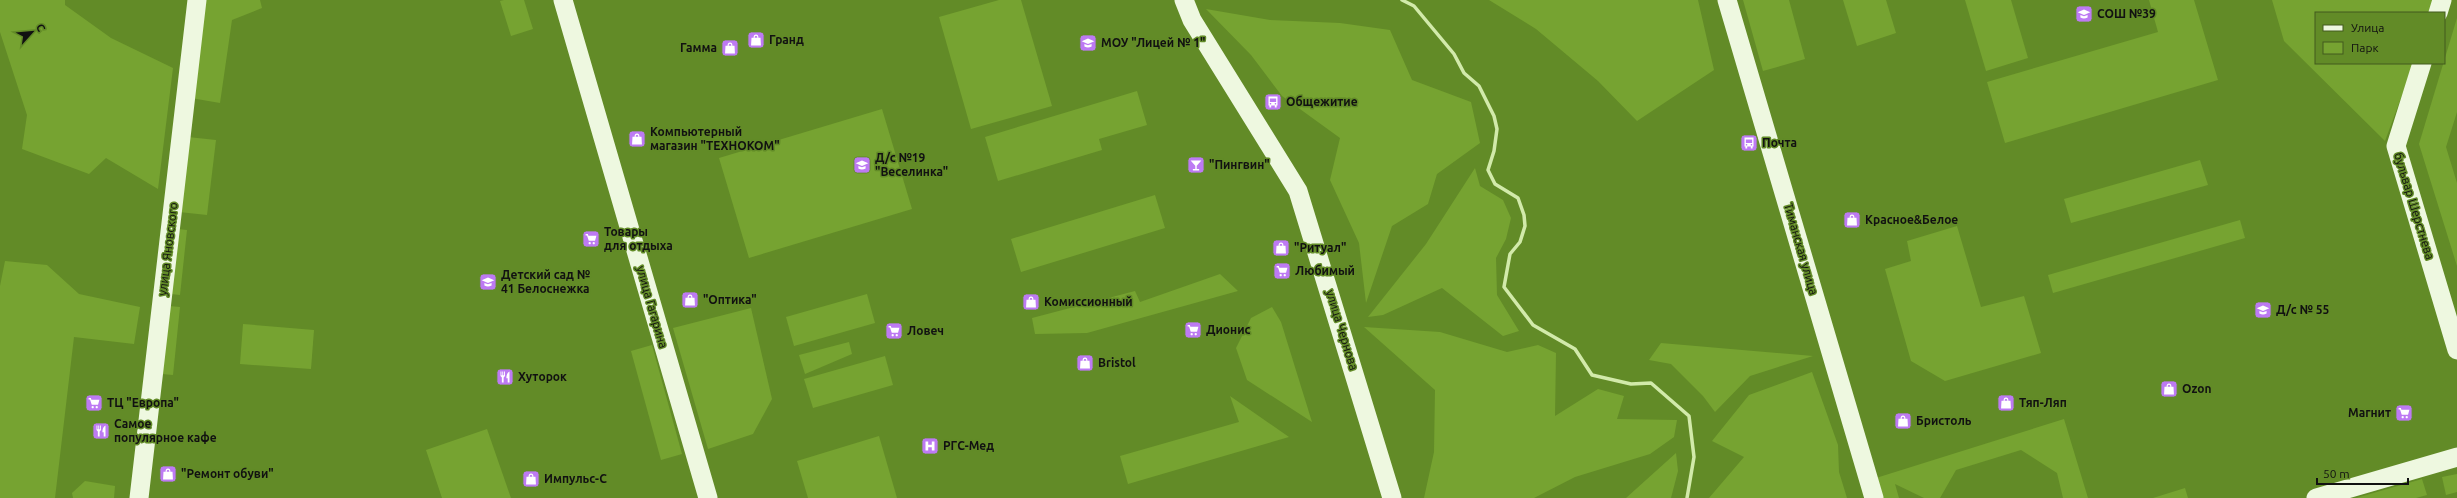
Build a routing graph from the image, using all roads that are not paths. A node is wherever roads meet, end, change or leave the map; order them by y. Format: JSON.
{"nodes":[{"id":1,"x":197,"y":0,"type":"edge"},
{"id":2,"x":563,"y":0,"type":"edge"},
{"id":3,"x":1184,"y":0,"type":"edge"},
{"id":4,"x":1728,"y":0,"type":"edge"},
{"id":5,"x":2442,"y":0,"type":"edge"},
{"id":6,"x":2438,"y":12,"type":"edge"},
{"id":7,"x":2422,"y":64,"type":"edge"},
{"id":8,"x":2457,"y":350,"type":"edge"},
{"id":9,"x":2457,"y":457,"type":"edge"},
{"id":10,"x":138,"y":498,"type":"edge"},
{"id":11,"x":708,"y":498,"type":"edge"},
{"id":12,"x":1392,"y":498,"type":"edge"},
{"id":13,"x":1874,"y":498,"type":"edge"},
{"id":14,"x":2316,"y":498,"type":"edge"}],
"edges":[{"from":1,"to":10,"type":"street","name":"улица Яновского"},
{"from":2,"to":11,"type":"street","name":"улица Гагарина"},
{"from":3,"to":12,"type":"street","name":"улица Чернова"},
{"from":4,"to":13,"type":"street","name":"Тиманская улица"},
{"from":5,"to":6,"type":"street"},
{"from":7,"to":8,"type":"street","name":"бульвар Шерстнева"},
{"from":9,"to":14,"type":"street"}]}
